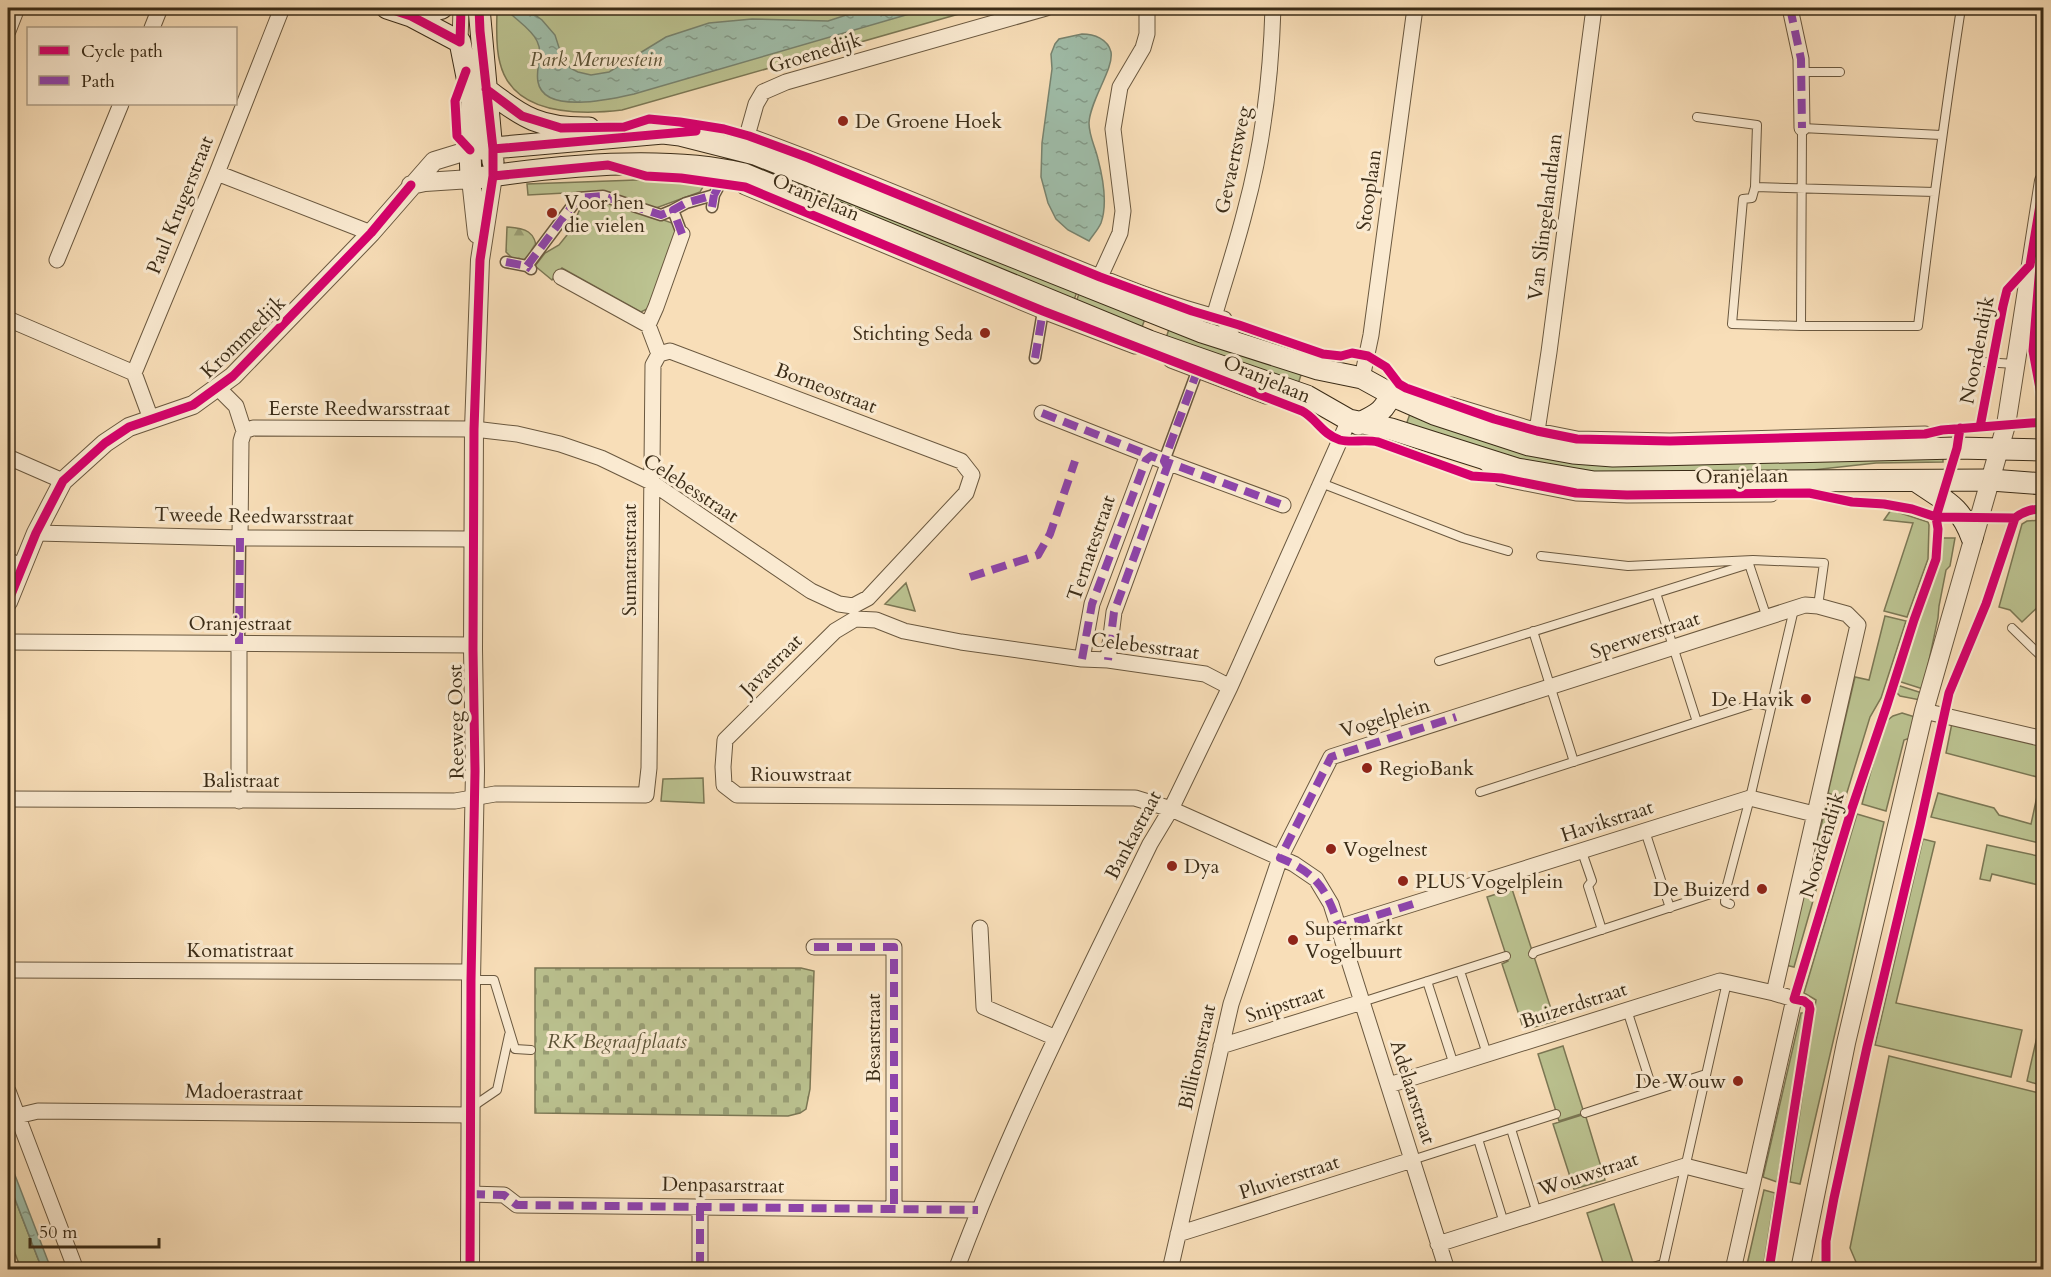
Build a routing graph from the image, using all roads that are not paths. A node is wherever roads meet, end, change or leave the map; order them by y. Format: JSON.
{"nodes":[{"id":1,"x":17,"y":8,"type":"edge"},
{"id":2,"x":160,"y":8,"type":"edge"},
{"id":3,"x":282,"y":8,"type":"edge"},
{"id":4,"x":387,"y":8,"type":"edge"},
{"id":5,"x":442,"y":8,"type":"edge"},
{"id":6,"x":461,"y":8,"type":"edge"},
{"id":7,"x":479,"y":8,"type":"edge"},
{"id":8,"x":1046,"y":8,"type":"edge"},
{"id":9,"x":1147,"y":8,"type":"edge"},
{"id":10,"x":1273,"y":8,"type":"edge"},
{"id":11,"x":1415,"y":8,"type":"edge"},
{"id":12,"x":1594,"y":8,"type":"edge"},
{"id":13,"x":1961,"y":8,"type":"edge"},
{"id":14,"x":411,"y":16,"type":"junction"},
{"id":15,"x":1788,"y":17,"type":"edge"},
{"id":16,"x":152,"y":27,"type":"edge"},
{"id":17,"x":8,"y":31,"type":"edge"},
{"id":18,"x":460,"y":42,"type":"junction"},
{"id":19,"x":1801,"y":72,"type":"junction"},
{"id":20,"x":1840,"y":72,"type":"dead end"},
{"id":21,"x":486,"y":89,"type":"junction"},
{"id":22,"x":121,"y":105,"type":"edge"},
{"id":23,"x":1697,"y":117,"type":"dead end"},
{"id":24,"x":1802,"y":128,"type":"junction"},
{"id":25,"x":663,"y":133,"type":"junction"},
{"id":26,"x":1941,"y":135,"type":"junction"},
{"id":27,"x":745,"y":144,"type":"junction"},
{"id":28,"x":493,"y":149,"type":"junction"},
{"id":29,"x":470,"y":150,"type":"junction"},
{"id":30,"x":217,"y":173,"type":"junction"},
{"id":31,"x":744,"y":174,"type":"junction"},
{"id":32,"x":493,"y":176,"type":"junction"},
{"id":33,"x":471,"y":179,"type":"junction"},
{"id":34,"x":720,"y":184,"type":"dead end"},
{"id":35,"x":411,"y":185,"type":"junction"},
{"id":36,"x":1755,"y":187,"type":"junction"},
{"id":37,"x":1802,"y":188,"type":"junction"},
{"id":38,"x":2043,"y":191,"type":"edge"},
{"id":39,"x":1935,"y":192,"type":"junction"},
{"id":40,"x":714,"y":195,"type":"junction"},
{"id":41,"x":712,"y":207,"type":"dead end"},
{"id":42,"x":673,"y":210,"type":"junction"},
{"id":43,"x":371,"y":233,"type":"junction"},
{"id":44,"x":682,"y":234,"type":"joint"},
{"id":45,"x":57,"y":260,"type":"dead end"},
{"id":46,"x":480,"y":260,"type":"junction"},
{"id":47,"x":506,"y":262,"type":"dead end"},
{"id":48,"x":561,"y":277,"type":"dead end"},
{"id":49,"x":1100,"y":278,"type":"junction"},
{"id":50,"x":1043,"y":311,"type":"junction"},
{"id":51,"x":1214,"y":317,"type":"junction"},
{"id":52,"x":8,"y":319,"type":"edge"},
{"id":53,"x":648,"y":325,"type":"junction"},
{"id":54,"x":1801,"y":326,"type":"junction"},
{"id":55,"x":1235,"y":343,"type":"junction"},
{"id":56,"x":659,"y":354,"type":"junction"},
{"id":57,"x":1035,"y":358,"type":"dead end"},
{"id":58,"x":1983,"y":362,"type":"dead end"},
{"id":59,"x":2016,"y":364,"type":"junction"},
{"id":60,"x":1198,"y":369,"type":"junction"},
{"id":61,"x":134,"y":373,"type":"junction"},
{"id":62,"x":1355,"y":377,"type":"junction"},
{"id":63,"x":218,"y":388,"type":"junction"},
{"id":64,"x":1283,"y":388,"type":"junction"},
{"id":65,"x":1391,"y":393,"type":"junction"},
{"id":66,"x":1319,"y":402,"type":"junction"},
{"id":67,"x":1042,"y":413,"type":"dead end"},
{"id":68,"x":1434,"y":414,"type":"junction"},
{"id":69,"x":151,"y":419,"type":"junction"},
{"id":70,"x":1354,"y":422,"type":"junction"},
{"id":71,"x":474,"y":429,"type":"junction"},
{"id":72,"x":244,"y":431,"type":"junction"},
{"id":73,"x":1537,"y":431,"type":"junction"},
{"id":74,"x":2000,"y":448,"type":"junction"},
{"id":75,"x":1933,"y":449,"type":"junction"},
{"id":76,"x":2043,"y":450,"type":"edge"},
{"id":77,"x":8,"y":457,"type":"edge"},
{"id":78,"x":1158,"y":458,"type":"junction"},
{"id":79,"x":1991,"y":480,"type":"junction"},
{"id":80,"x":1915,"y":481,"type":"junction"},
{"id":81,"x":63,"y":482,"type":"junction"},
{"id":82,"x":651,"y":482,"type":"junction"},
{"id":83,"x":1321,"y":483,"type":"junction"},
{"id":84,"x":2043,"y":484,"type":"edge"},
{"id":85,"x":1283,"y":505,"type":"dead end"},
{"id":86,"x":36,"y":533,"type":"junction"},
{"id":87,"x":240,"y":538,"type":"junction"},
{"id":88,"x":473,"y":538,"type":"junction"},
{"id":89,"x":1972,"y":538,"type":"junction"},
{"id":90,"x":1508,"y":551,"type":"dead end"},
{"id":91,"x":1541,"y":556,"type":"dead end"},
{"id":92,"x":15,"y":560,"type":"edge"},
{"id":93,"x":1656,"y":593,"type":"junction"},
{"id":94,"x":8,"y":602,"type":"edge"},
{"id":95,"x":839,"y":604,"type":"joint"},
{"id":96,"x":1806,"y":607,"type":"junction"},
{"id":97,"x":1767,"y":618,"type":"junction"},
{"id":98,"x":876,"y":620,"type":"joint"},
{"id":99,"x":2012,"y":627,"type":"dead end"},
{"id":100,"x":1533,"y":631,"type":"junction"},
{"id":101,"x":8,"y":642,"type":"edge"},
{"id":102,"x":239,"y":644,"type":"junction"},
{"id":103,"x":473,"y":645,"type":"junction"},
{"id":104,"x":1674,"y":648,"type":"junction"},
{"id":105,"x":1082,"y":659,"type":"junction"},
{"id":106,"x":2043,"y":659,"type":"edge"},
{"id":107,"x":1108,"y":660,"type":"junction"},
{"id":108,"x":1439,"y":661,"type":"dead end"},
{"id":109,"x":1230,"y":687,"type":"junction"},
{"id":110,"x":1551,"y":688,"type":"junction"},
{"id":111,"x":1770,"y":707,"type":"junction"},
{"id":112,"x":1924,"y":711,"type":"junction"},
{"id":113,"x":1456,"y":717,"type":"joint"},
{"id":114,"x":1697,"y":722,"type":"junction"},
{"id":115,"x":2043,"y":739,"type":"edge"},
{"id":116,"x":1574,"y":762,"type":"junction"},
{"id":117,"x":723,"y":766,"type":"joint"},
{"id":118,"x":1480,"y":792,"type":"dead end"},
{"id":119,"x":475,"y":797,"type":"junction"},
{"id":120,"x":1750,"y":798,"type":"junction"},
{"id":121,"x":8,"y":799,"type":"edge"},
{"id":122,"x":239,"y":801,"type":"junction"},
{"id":123,"x":1172,"y":809,"type":"junction"},
{"id":124,"x":1814,"y":814,"type":"junction"},
{"id":125,"x":1645,"y":831,"type":"junction"},
{"id":126,"x":1581,"y":852,"type":"junction"},
{"id":127,"x":1280,"y":858,"type":"junction"},
{"id":128,"x":1726,"y":889,"type":"junction"},
{"id":129,"x":1730,"y":904,"type":"dead end"},
{"id":130,"x":1670,"y":908,"type":"junction"},
{"id":131,"x":1339,"y":927,"type":"junction"},
{"id":132,"x":980,"y":928,"type":"dead end"},
{"id":133,"x":1602,"y":930,"type":"junction"},
{"id":134,"x":814,"y":947,"type":"dead end"},
{"id":135,"x":1533,"y":954,"type":"dead end"},
{"id":136,"x":1506,"y":956,"type":"dead end"},
{"id":137,"x":8,"y":970,"type":"edge"},
{"id":138,"x":1460,"y":970,"type":"junction"},
{"id":139,"x":471,"y":976,"type":"junction"},
{"id":140,"x":1427,"y":981,"type":"junction"},
{"id":141,"x":1727,"y":982,"type":"junction"},
{"id":142,"x":1774,"y":993,"type":"junction"},
{"id":143,"x":1362,"y":1002,"type":"junction"},
{"id":144,"x":1627,"y":1010,"type":"junction"},
{"id":145,"x":509,"y":1035,"type":"junction"},
{"id":146,"x":1056,"y":1038,"type":"junction"},
{"id":147,"x":1221,"y":1046,"type":"junction"},
{"id":148,"x":531,"y":1050,"type":"dead end"},
{"id":149,"x":1487,"y":1054,"type":"junction"},
{"id":150,"x":1454,"y":1065,"type":"junction"},
{"id":151,"x":1706,"y":1074,"type":"junction"},
{"id":152,"x":1389,"y":1085,"type":"junction"},
{"id":153,"x":8,"y":1091,"type":"edge"},
{"id":154,"x":1653,"y":1091,"type":"junction"},
{"id":155,"x":471,"y":1112,"type":"junction"},
{"id":156,"x":1585,"y":1113,"type":"dead end"},
{"id":157,"x":1556,"y":1114,"type":"dead end"},
{"id":158,"x":17,"y":1116,"type":"junction"},
{"id":159,"x":1510,"y":1129,"type":"junction"},
{"id":160,"x":1478,"y":1139,"type":"junction"},
{"id":161,"x":1412,"y":1160,"type":"junction"},
{"id":162,"x":1686,"y":1166,"type":"junction"},
{"id":163,"x":1752,"y":1183,"type":"junction"},
{"id":164,"x":470,"y":1194,"type":"junction"},
{"id":165,"x":700,"y":1206,"type":"junction"},
{"id":166,"x":894,"y":1209,"type":"junction"},
{"id":167,"x":978,"y":1210,"type":"junction"},
{"id":168,"x":1537,"y":1213,"type":"junction"},
{"id":169,"x":1504,"y":1223,"type":"junction"},
{"id":170,"x":1178,"y":1234,"type":"junction"},
{"id":171,"x":1438,"y":1244,"type":"junction"},
{"id":172,"x":1662,"y":1267,"type":"edge"},
{"id":173,"x":76,"y":1269,"type":"edge"},
{"id":174,"x":470,"y":1269,"type":"edge"},
{"id":175,"x":700,"y":1269,"type":"edge"},
{"id":176,"x":956,"y":1269,"type":"edge"},
{"id":177,"x":1170,"y":1269,"type":"edge"},
{"id":178,"x":1447,"y":1269,"type":"edge"},
{"id":179,"x":1643,"y":1269,"type":"edge"},
{"id":180,"x":1733,"y":1269,"type":"edge"},
{"id":181,"x":1800,"y":1269,"type":"edge"}],
"edges":[{"from":1,"to":17,"type":"street"},
{"from":2,"to":16,"type":"street"},
{"from":3,"to":30,"type":"street","name":"Paul Krugerstraat"},
{"from":4,"to":14,"type":"main road"},
{"from":5,"to":14,"type":"main road"},
{"from":6,"to":18,"type":"street"},
{"from":7,"to":21,"type":"main road"},
{"from":8,"to":27,"type":"street","name":"Groenedijk"},
{"from":9,"to":49,"type":"street"},
{"from":10,"to":51,"type":"street","name":"Gevaertsweg"},
{"from":11,"to":62,"type":"street","name":"Stooplaan"},
{"from":12,"to":73,"type":"street","name":"Van Slingelandtlaan"},
{"from":13,"to":26,"type":"lane"},
{"from":14,"to":18,"type":"main road"},
{"from":15,"to":19,"type":"street"},
{"from":18,"to":29,"type":"main road"},
{"from":19,"to":20,"type":"lane"},
{"from":19,"to":24,"type":"street"},
{"from":21,"to":25,"type":"main road"},
{"from":21,"to":28,"type":"main road"},
{"from":22,"to":45,"type":"street"},
{"from":23,"to":36,"type":"lane"},
{"from":24,"to":26,"type":"lane"},
{"from":24,"to":37,"type":"lane"},
{"from":25,"to":27,"type":"main road","name":"Oranjelaan"},
{"from":25,"to":28,"type":"main road","name":"Oranjelaan"},
{"from":26,"to":39,"type":"lane"},
{"from":27,"to":49,"type":"street","name":"Oranjelaan"},
{"from":27,"to":55,"type":"main road","name":"Oranjelaan"},
{"from":28,"to":29,"type":"main road","name":"Oranjelaan"},
{"from":28,"to":32,"type":"main road"},
{"from":29,"to":33,"type":"main road"},
{"from":29,"to":35,"type":"street","name":"Krommedijk"},
{"from":30,"to":43,"type":"street"},
{"from":30,"to":61,"type":"street","name":"Paul Krugerstraat"},
{"from":31,"to":32,"type":"main road","name":"Oranjelaan"},
{"from":31,"to":50,"type":"street","name":"Oranjelaan"},
{"from":31,"to":64,"type":"main road","name":"Oranjelaan"},
{"from":32,"to":33,"type":"main road","name":"Oranjelaan"},
{"from":32,"to":46,"type":"street","name":"Reeweg Oost"},
{"from":33,"to":35,"type":"street"},
{"from":33,"to":46,"type":"street","name":"Reeweg Oost"},
{"from":34,"to":40,"type":"street"},
{"from":35,"to":43,"type":"street","name":"Krommedijk"},
{"from":36,"to":37,"type":"lane"},
{"from":36,"to":54,"type":"lane"},
{"from":37,"to":39,"type":"lane"},
{"from":37,"to":54,"type":"lane"},
{"from":38,"to":59,"type":"street","name":"Noordendijk"},
{"from":39,"to":54,"type":"lane"},
{"from":40,"to":41,"type":"street"},
{"from":40,"to":42,"type":"street"},
{"from":42,"to":44,"type":"street"},
{"from":42,"to":47,"type":"street"},
{"from":43,"to":63,"type":"street","name":"Krommedijk"},
{"from":44,"to":53,"type":"street"},
{"from":46,"to":71,"type":"street","name":"Reeweg Oost"},
{"from":48,"to":53,"type":"street"},
{"from":49,"to":51,"type":"street","name":"Oranjelaan"},
{"from":50,"to":57,"type":"street"},
{"from":50,"to":60,"type":"street","name":"Oranjelaan"},
{"from":51,"to":55,"type":"street","name":"Oranjelaan"},
{"from":52,"to":61,"type":"street"},
{"from":53,"to":56,"type":"street"},
{"from":55,"to":62,"type":"main road","name":"Oranjelaan"},
{"from":56,"to":82,"type":"street","name":"Sumatrastraat"},
{"from":56,"to":95,"type":"street","name":"Borneostraat"},
{"from":58,"to":59,"type":"lane"},
{"from":59,"to":74,"type":"street","name":"Noordendijk"},
{"from":60,"to":64,"type":"street","name":"Oranjelaan"},
{"from":60,"to":78,"type":"street"},
{"from":61,"to":69,"type":"street"},
{"from":62,"to":65,"type":"main road","name":"Oranjelaan"},
{"from":62,"to":66,"type":"main road","name":"Oranjelaan"},
{"from":63,"to":69,"type":"street","name":"Krommedijk"},
{"from":63,"to":72,"type":"street"},
{"from":64,"to":66,"type":"main road","name":"Oranjelaan"},
{"from":65,"to":68,"type":"main road","name":"Oranjelaan"},
{"from":65,"to":70,"type":"main road"},
{"from":66,"to":70,"type":"main road","name":"Oranjelaan"},
{"from":67,"to":78,"type":"street"},
{"from":68,"to":73,"type":"street","name":"Oranjelaan"},
{"from":68,"to":75,"type":"main road","name":"Oranjelaan"},
{"from":69,"to":81,"type":"street","name":"Krommedijk"},
{"from":70,"to":80,"type":"main road","name":"Oranjelaan"},
{"from":70,"to":83,"type":"street","name":"Bankastraat"},
{"from":71,"to":72,"type":"street","name":"Eerste Reedwarsstraat"},
{"from":71,"to":82,"type":"street","name":"Celebesstraat"},
{"from":71,"to":88,"type":"street","name":"Reeweg Oost"},
{"from":72,"to":87,"type":"street"},
{"from":73,"to":75,"type":"street","name":"Oranjelaan"},
{"from":74,"to":75,"type":"main road","name":"Oranjelaan"},
{"from":74,"to":76,"type":"main road","name":"Oranjelaan"},
{"from":74,"to":79,"type":"street","name":"Noordendijk"},
{"from":77,"to":81,"type":"street"},
{"from":78,"to":85,"type":"street"},
{"from":78,"to":105,"type":"street","name":"Ternatestraat"},
{"from":78,"to":107,"type":"street"},
{"from":79,"to":80,"type":"main road","name":"Oranjelaan"},
{"from":79,"to":84,"type":"main road","name":"Oranjelaan"},
{"from":79,"to":89,"type":"street","name":"Noordendijk"},
{"from":80,"to":89,"type":"main road"},
{"from":81,"to":86,"type":"street","name":"Krommedijk"},
{"from":82,"to":95,"type":"street","name":"Celebesstraat"},
{"from":82,"to":119,"type":"street","name":"Sumatrastraat"},
{"from":83,"to":90,"type":"lane"},
{"from":83,"to":109,"type":"street","name":"Bankastraat"},
{"from":86,"to":87,"type":"street","name":"Tweede Reedwarsstraat"},
{"from":86,"to":92,"type":"street","name":"Krommedijk"},
{"from":87,"to":88,"type":"street","name":"Tweede Reedwarsstraat"},
{"from":87,"to":102,"type":"street"},
{"from":88,"to":103,"type":"street","name":"Reeweg Oost"},
{"from":89,"to":112,"type":"street","name":"Noordendijk"},
{"from":91,"to":96,"type":"lane"},
{"from":92,"to":94,"type":"street","name":"Krommedijk"},
{"from":93,"to":97,"type":"lane"},
{"from":93,"to":100,"type":"lane"},
{"from":93,"to":104,"type":"lane"},
{"from":96,"to":97,"type":"street","name":"Sperwerstraat"},
{"from":96,"to":111,"type":"lane"},
{"from":96,"to":124,"type":"street","name":"Noordendijk"},
{"from":97,"to":104,"type":"street","name":"Sperwerstraat"},
{"from":98,"to":105,"type":"street","name":"Celebesstraat"},
{"from":98,"to":117,"type":"street","name":"Javastraat"},
{"from":99,"to":106,"type":"lane"},
{"from":100,"to":108,"type":"lane"},
{"from":100,"to":110,"type":"lane"},
{"from":101,"to":102,"type":"street","name":"Oranjestraat"},
{"from":102,"to":103,"type":"street","name":"Oranjestraat"},
{"from":102,"to":122,"type":"street"},
{"from":103,"to":119,"type":"street","name":"Reeweg Oost"},
{"from":104,"to":110,"type":"street","name":"Sperwerstraat"},
{"from":104,"to":114,"type":"lane"},
{"from":105,"to":107,"type":"street","name":"Celebesstraat"},
{"from":107,"to":109,"type":"street","name":"Celebesstraat"},
{"from":109,"to":123,"type":"street","name":"Bankastraat"},
{"from":110,"to":113,"type":"street","name":"Sperwerstraat"},
{"from":110,"to":116,"type":"lane"},
{"from":111,"to":114,"type":"lane"},
{"from":111,"to":120,"type":"lane"},
{"from":112,"to":115,"type":"street"},
{"from":112,"to":181,"type":"street","name":"Noordendijk"},
{"from":113,"to":127,"type":"street","name":"Vogelplein"},
{"from":114,"to":116,"type":"lane"},
{"from":116,"to":118,"type":"lane"},
{"from":117,"to":123,"type":"street","name":"Riouwstraat"},
{"from":119,"to":122,"type":"street","name":"Balistraat"},
{"from":119,"to":139,"type":"street","name":"Reeweg Oost"},
{"from":120,"to":124,"type":"street"},
{"from":120,"to":125,"type":"street","name":"Havikstraat"},
{"from":120,"to":128,"type":"lane"},
{"from":121,"to":122,"type":"street","name":"Balistraat"},
{"from":123,"to":127,"type":"street"},
{"from":123,"to":146,"type":"street","name":"Bankastraat"},
{"from":124,"to":142,"type":"street","name":"Noordendijk"},
{"from":125,"to":126,"type":"street","name":"Havikstraat"},
{"from":125,"to":130,"type":"lane"},
{"from":126,"to":131,"type":"street","name":"Havikstraat"},
{"from":126,"to":133,"type":"lane"},
{"from":127,"to":131,"type":"street"},
{"from":127,"to":147,"type":"street","name":"Billitonstraat"},
{"from":128,"to":129,"type":"lane"},
{"from":128,"to":130,"type":"lane"},
{"from":130,"to":133,"type":"lane"},
{"from":131,"to":143,"type":"street","name":"Adelaarstraat"},
{"from":132,"to":146,"type":"street"},
{"from":133,"to":135,"type":"lane"},
{"from":134,"to":166,"type":"street","name":"Besarstraat"},
{"from":136,"to":138,"type":"lane"},
{"from":137,"to":139,"type":"street","name":"Komatistraat"},
{"from":138,"to":140,"type":"lane"},
{"from":138,"to":149,"type":"lane"},
{"from":139,"to":145,"type":"lane"},
{"from":139,"to":155,"type":"street","name":"Reeweg Oost"},
{"from":140,"to":143,"type":"lane"},
{"from":140,"to":150,"type":"lane"},
{"from":141,"to":142,"type":"street","name":"Buizerdstraat"},
{"from":141,"to":144,"type":"street","name":"Buizerdstraat"},
{"from":141,"to":151,"type":"lane"},
{"from":142,"to":163,"type":"street"},
{"from":143,"to":147,"type":"street","name":"Snipstraat"},
{"from":143,"to":152,"type":"street","name":"Adelaarstraat"},
{"from":144,"to":149,"type":"street","name":"Buizerdstraat"},
{"from":144,"to":154,"type":"lane"},
{"from":145,"to":148,"type":"lane"},
{"from":145,"to":155,"type":"lane"},
{"from":146,"to":167,"type":"street","name":"Bankastraat"},
{"from":147,"to":170,"type":"street","name":"Billitonstraat"},
{"from":149,"to":150,"type":"street","name":"Buizerdstraat"},
{"from":150,"to":152,"type":"street","name":"Buizerdstraat"},
{"from":151,"to":154,"type":"lane"},
{"from":151,"to":162,"type":"lane"},
{"from":152,"to":161,"type":"street","name":"Adelaarstraat"},
{"from":153,"to":158,"type":"street"},
{"from":154,"to":156,"type":"lane"},
{"from":155,"to":158,"type":"street","name":"Madoerastraat"},
{"from":155,"to":164,"type":"street","name":"Reeweg Oost"},
{"from":157,"to":159,"type":"lane"},
{"from":158,"to":173,"type":"street"},
{"from":159,"to":160,"type":"lane"},
{"from":159,"to":168,"type":"lane"},
{"from":160,"to":161,"type":"lane"},
{"from":160,"to":169,"type":"lane"},
{"from":161,"to":170,"type":"street","name":"Pluvierstraat"},
{"from":161,"to":171,"type":"street","name":"Adelaarstraat"},
{"from":162,"to":163,"type":"street"},
{"from":162,"to":168,"type":"street","name":"Wouwstraat"},
{"from":162,"to":172,"type":"lane"},
{"from":163,"to":180,"type":"street"},
{"from":164,"to":165,"type":"street","name":"Denpasarstraat"},
{"from":164,"to":174,"type":"street","name":"Reeweg Oost"},
{"from":165,"to":166,"type":"street","name":"Denpasarstraat"},
{"from":165,"to":175,"type":"street"},
{"from":166,"to":167,"type":"street","name":"Denpasarstraat"},
{"from":167,"to":176,"type":"street","name":"Bankastraat"},
{"from":168,"to":169,"type":"street","name":"Wouwstraat"},
{"from":169,"to":171,"type":"street","name":"Wouwstraat"},
{"from":170,"to":177,"type":"street","name":"Billitonstraat"},
{"from":171,"to":178,"type":"street","name":"Adelaarstraat"},
{"from":172,"to":179,"type":"lane"}]}
